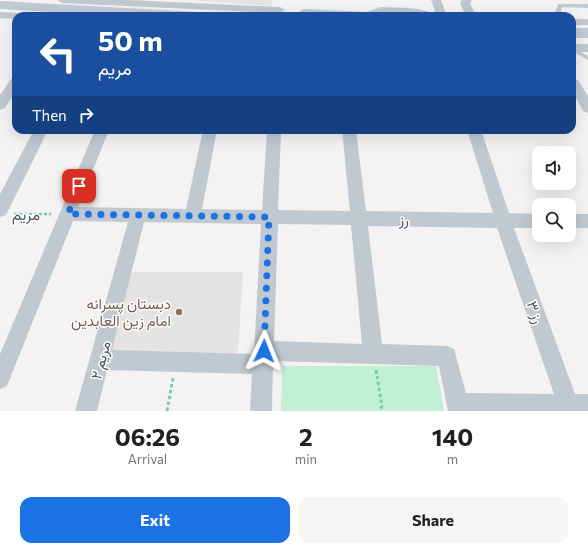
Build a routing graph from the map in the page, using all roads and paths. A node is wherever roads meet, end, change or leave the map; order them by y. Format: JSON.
{"nodes":[{"id":1,"x":62,"y":0,"type":"edge"},
{"id":2,"x":340,"y":0,"type":"edge"},
{"id":3,"x":436,"y":0,"type":"edge"},
{"id":4,"x":467,"y":0,"type":"edge"},
{"id":5,"x":109,"y":1,"type":"edge"},
{"id":6,"x":0,"y":5,"type":"edge"},
{"id":7,"x":588,"y":6,"type":"edge"},
{"id":8,"x":280,"y":9,"type":"edge"},
{"id":9,"x":126,"y":12,"type":"edge"},
{"id":10,"x":341,"y":12,"type":"edge"},
{"id":11,"x":376,"y":12,"type":"edge"},
{"id":12,"x":422,"y":12,"type":"edge"},
{"id":13,"x":440,"y":12,"type":"edge"},
{"id":14,"x":468,"y":12,"type":"edge"},
{"id":15,"x":558,"y":12,"type":"edge"},
{"id":16,"x":0,"y":15,"type":"edge"},
{"id":17,"x":12,"y":16,"type":"edge"},
{"id":18,"x":576,"y":22,"type":"edge"},
{"id":19,"x":588,"y":22,"type":"edge"},
{"id":20,"x":576,"y":33,"type":"edge"},
{"id":21,"x":588,"y":33,"type":"edge"},
{"id":22,"x":576,"y":48,"type":"edge"},
{"id":23,"x":588,"y":48,"type":"edge"},
{"id":24,"x":576,"y":50,"type":"edge"},
{"id":25,"x":588,"y":58,"type":"edge"},
{"id":26,"x":12,"y":87,"type":"edge"},
{"id":27,"x":580,"y":89,"type":"edge"},
{"id":28,"x":0,"y":105,"type":"edge"},
{"id":29,"x":588,"y":108,"type":"edge"},
{"id":30,"x":39,"y":134,"type":"edge"},
{"id":31,"x":100,"y":134,"type":"edge"},
{"id":32,"x":209,"y":134,"type":"edge"},
{"id":33,"x":274,"y":134,"type":"edge"},
{"id":34,"x":349,"y":134,"type":"edge"},
{"id":35,"x":476,"y":135,"type":"edge"},
{"id":36,"x":4,"y":212,"type":"edge"},
{"id":37,"x":68,"y":214,"type":"junction"},
{"id":38,"x":138,"y":215,"type":"junction"},
{"id":39,"x":193,"y":216,"type":"junction"},
{"id":40,"x":269,"y":217,"type":"junction"},
{"id":41,"x":359,"y":218,"type":"junction"},
{"id":42,"x":503,"y":220,"type":"junction"},
{"id":43,"x":532,"y":220,"type":"edge"},
{"id":44,"x":576,"y":221,"type":"edge"},
{"id":45,"x":588,"y":221,"type":"edge"},
{"id":46,"x":374,"y":354,"type":"junction"},
{"id":47,"x":264,"y":358,"type":"junction"},
{"id":48,"x":100,"y":360,"type":"junction"},
{"id":49,"x":176,"y":362,"type":"junction"},
{"id":50,"x":0,"y":379,"type":"edge"},
{"id":51,"x":578,"y":405,"type":"edge"},
{"id":52,"x":458,"y":408,"type":"edge"},
{"id":53,"x":86,"y":411,"type":"edge"},
{"id":54,"x":167,"y":411,"type":"edge"},
{"id":55,"x":260,"y":411,"type":"edge"},
{"id":56,"x":380,"y":411,"type":"edge"}],
"edges":[{"from":1,"to":5,"type":"street"},
{"from":2,"to":10,"type":"street"},
{"from":3,"to":13,"type":"street"},
{"from":4,"to":14,"type":"street"},
{"from":5,"to":8,"type":"street"},
{"from":6,"to":9,"type":"main road"},
{"from":7,"to":15,"type":"lane"},
{"from":11,"to":12,"type":"street"},
{"from":16,"to":17,"type":"street"},
{"from":18,"to":19,"type":"street"},
{"from":20,"to":21,"type":"main road"},
{"from":22,"to":23,"type":"street"},
{"from":24,"to":25,"type":"lane"},
{"from":26,"to":28,"type":"street"},
{"from":27,"to":29,"type":"street"},
{"from":30,"to":36,"type":"street"},
{"from":31,"to":37,"type":"street"},
{"from":32,"to":39,"type":"street"},
{"from":33,"to":40,"type":"street"},
{"from":34,"to":41,"type":"street"},
{"from":35,"to":42,"type":"street","name":"رز ۳"},
{"from":36,"to":37,"type":"path","name":"مریم"},
{"from":37,"to":38,"type":"street"},
{"from":37,"to":50,"type":"street"},
{"from":38,"to":39,"type":"street"},
{"from":38,"to":48,"type":"street","name":"مریم ۲"},
{"from":39,"to":40,"type":"street"},
{"from":40,"to":41,"type":"street","name":"رز"},
{"from":40,"to":47,"type":"street"},
{"from":41,"to":42,"type":"street","name":"رز"},
{"from":41,"to":46,"type":"street"},
{"from":42,"to":43,"type":"street","name":"رز"},
{"from":42,"to":51,"type":"street","name":"رز ۳"},
{"from":44,"to":45,"type":"street"},
{"from":46,"to":47,"type":"street"},
{"from":46,"to":52,"type":"street"},
{"from":46,"to":56,"type":"path"},
{"from":47,"to":49,"type":"street"},
{"from":47,"to":55,"type":"street"},
{"from":48,"to":49,"type":"street"},
{"from":48,"to":53,"type":"street","name":"مریم ۲"},
{"from":49,"to":54,"type":"path"},
{"from":51,"to":52,"type":"street"}]}
